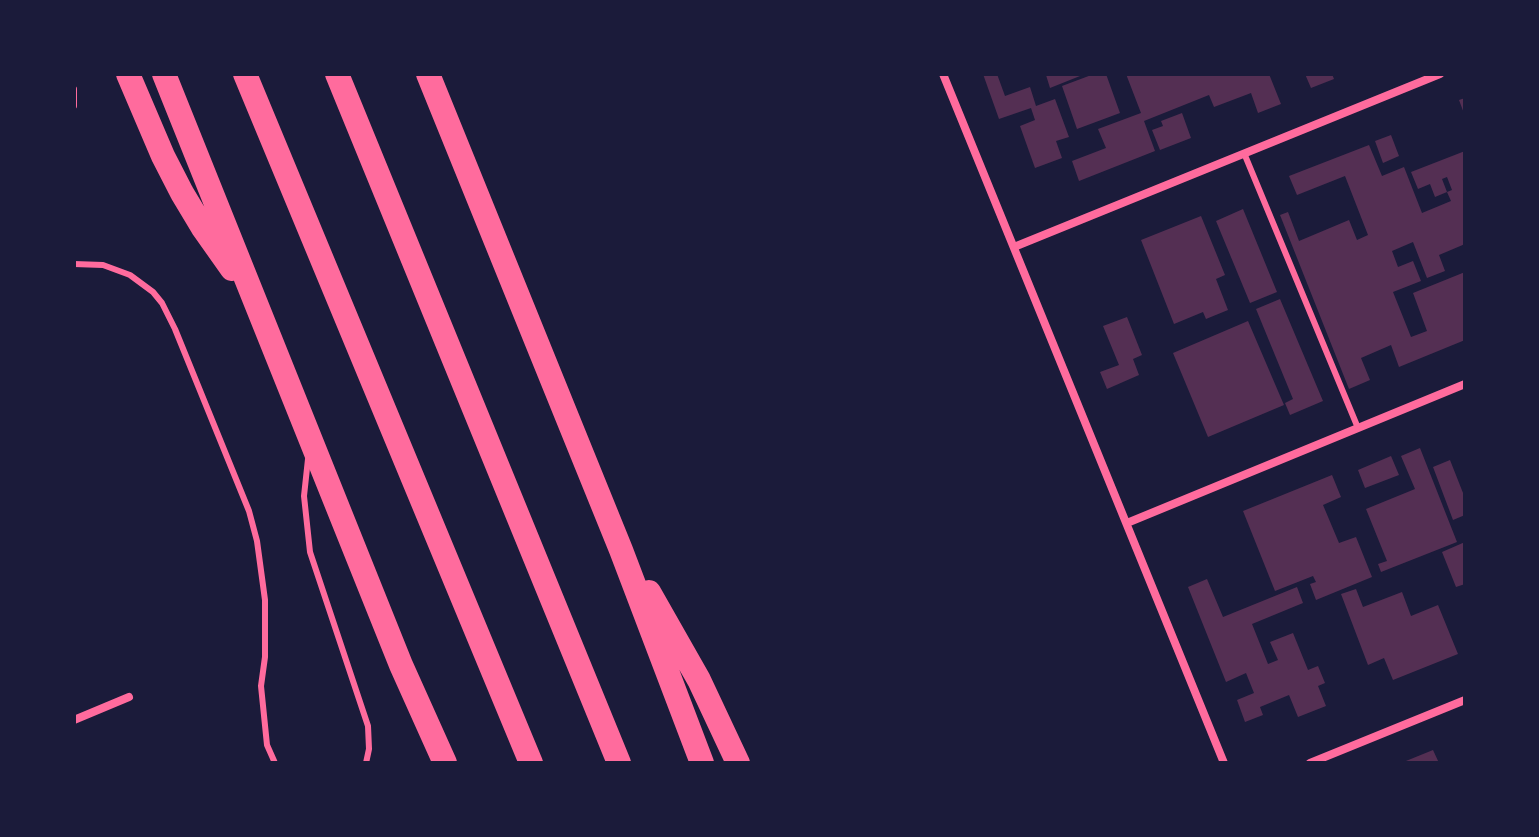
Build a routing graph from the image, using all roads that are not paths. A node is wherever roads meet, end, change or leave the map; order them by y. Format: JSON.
{"nodes":[{"id":1,"x":128,"y":74,"type":"edge"},
{"id":2,"x":164,"y":74,"type":"edge"},
{"id":3,"x":245,"y":74,"type":"edge"},
{"id":4,"x":337,"y":74,"type":"edge"},
{"id":5,"x":428,"y":74,"type":"edge"},
{"id":6,"x":943,"y":74,"type":"edge"},
{"id":7,"x":1440,"y":74,"type":"edge"},
{"id":8,"x":74,"y":89,"type":"edge"},
{"id":9,"x":74,"y":106,"type":"edge"},
{"id":10,"x":1244,"y":153,"type":"junction"},
{"id":11,"x":1014,"y":247,"type":"junction"},
{"id":12,"x":74,"y":264,"type":"edge"},
{"id":13,"x":252,"y":293,"type":"junction"},
{"id":14,"x":1465,"y":384,"type":"edge"},
{"id":15,"x":1358,"y":428,"type":"junction"},
{"id":16,"x":312,"y":440,"type":"junction"},
{"id":17,"x":1127,"y":523,"type":"junction"},
{"id":18,"x":621,"y":550,"type":"junction"},
{"id":19,"x":401,"y":665,"type":"junction"},
{"id":20,"x":129,"y":697,"type":"dead end"},
{"id":21,"x":1465,"y":700,"type":"edge"},
{"id":22,"x":74,"y":720,"type":"edge"},
{"id":23,"x":275,"y":763,"type":"edge"},
{"id":24,"x":366,"y":763,"type":"edge"},
{"id":25,"x":427,"y":763,"type":"edge"},
{"id":26,"x":445,"y":763,"type":"edge"},
{"id":27,"x":531,"y":763,"type":"edge"},
{"id":28,"x":619,"y":763,"type":"edge"},
{"id":29,"x":702,"y":763,"type":"edge"},
{"id":30,"x":738,"y":763,"type":"edge"},
{"id":31,"x":1224,"y":763,"type":"edge"},
{"id":32,"x":1310,"y":763,"type":"edge"}],
"edges":[{"from":1,"to":13,"type":"highway"},
{"from":2,"to":13,"type":"highway"},
{"from":3,"to":27,"type":"highway"},
{"from":4,"to":28,"type":"highway"},
{"from":5,"to":18,"type":"highway"},
{"from":6,"to":11,"type":"street"},
{"from":7,"to":10,"type":"street"},
{"from":8,"to":9,"type":"lane"},
{"from":10,"to":11,"type":"street"},
{"from":10,"to":15,"type":"lane"},
{"from":11,"to":17,"type":"street"},
{"from":12,"to":23,"type":"lane"},
{"from":13,"to":16,"type":"highway"},
{"from":14,"to":15,"type":"street"},
{"from":15,"to":17,"type":"street"},
{"from":16,"to":19,"type":"highway"},
{"from":16,"to":24,"type":"lane"},
{"from":17,"to":31,"type":"street"},
{"from":18,"to":29,"type":"highway"},
{"from":18,"to":30,"type":"highway"},
{"from":19,"to":25,"type":"highway"},
{"from":19,"to":26,"type":"highway"},
{"from":20,"to":22,"type":"street"},
{"from":21,"to":32,"type":"street"}]}
